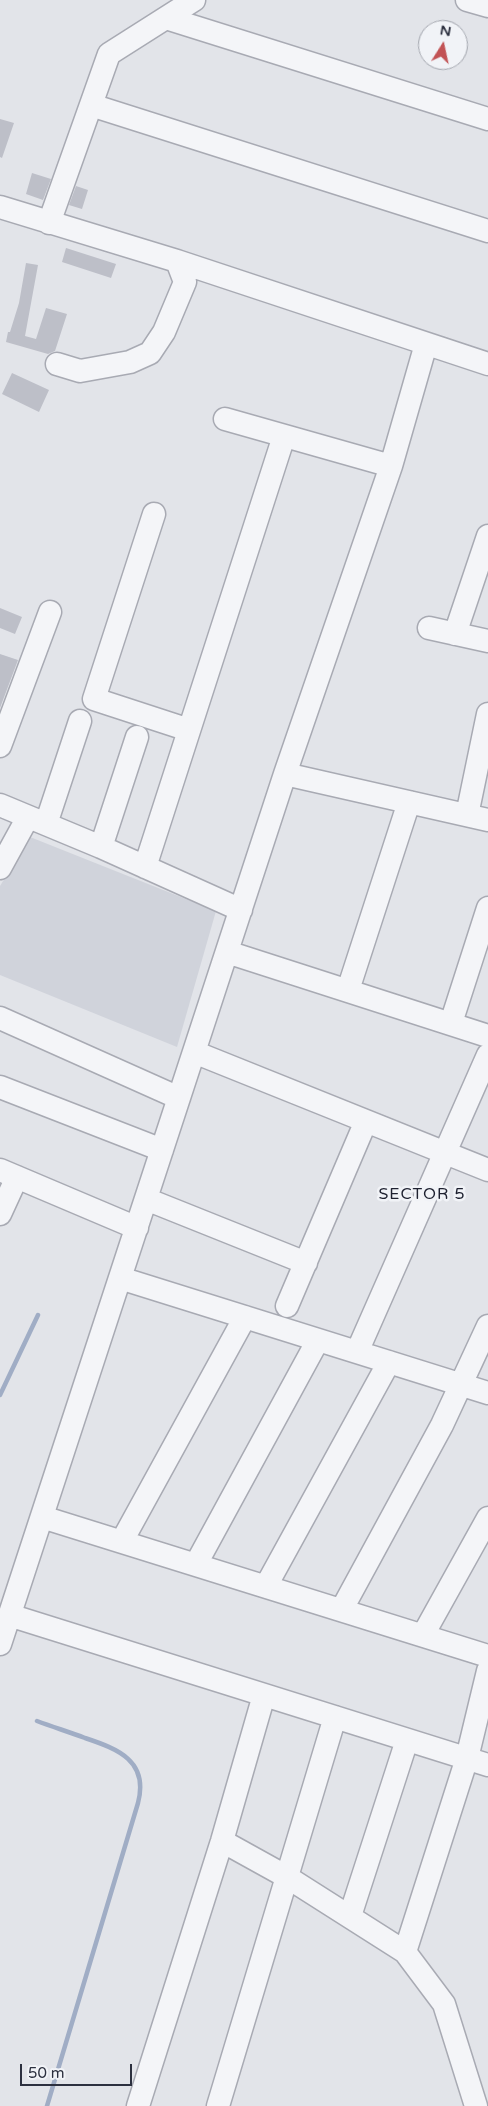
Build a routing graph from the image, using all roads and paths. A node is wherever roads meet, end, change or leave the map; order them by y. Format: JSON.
{"nodes":[{"id":1,"x":194,"y":0,"type":"edge"},
{"id":2,"x":467,"y":0,"type":"edge"},
{"id":3,"x":488,"y":6,"type":"edge"},
{"id":4,"x":166,"y":18,"type":"junction"},
{"id":5,"x":91,"y":105,"type":"junction"},
{"id":6,"x":488,"y":119,"type":"edge"},
{"id":7,"x":0,"y":207,"type":"edge"},
{"id":8,"x":49,"y":223,"type":"junction"},
{"id":9,"x":488,"y":231,"type":"edge"},
{"id":10,"x":176,"y":261,"type":"junction"},
{"id":11,"x":426,"y":344,"type":"junction"},
{"id":12,"x":57,"y":364,"type":"dead end"},
{"id":13,"x":488,"y":364,"type":"edge"},
{"id":14,"x":225,"y":419,"type":"dead end"},
{"id":15,"x":284,"y":436,"type":"junction"},
{"id":16,"x":391,"y":466,"type":"junction"},
{"id":17,"x":154,"y":514,"type":"dead end"},
{"id":18,"x":488,"y":536,"type":"edge"},
{"id":19,"x":50,"y":612,"type":"dead end"},
{"id":20,"x":430,"y":628,"type":"dead end"},
{"id":21,"x":455,"y":634,"type":"junction"},
{"id":22,"x":488,"y":641,"type":"edge"},
{"id":23,"x":488,"y":714,"type":"edge"},
{"id":24,"x":80,"y":721,"type":"dead end"},
{"id":25,"x":189,"y":730,"type":"junction"},
{"id":26,"x":137,"y":737,"type":"dead end"},
{"id":27,"x":0,"y":746,"type":"edge"},
{"id":28,"x":285,"y":774,"type":"junction"},
{"id":29,"x":409,"y":802,"type":"junction"},
{"id":30,"x":0,"y":805,"type":"edge"},
{"id":31,"x":477,"y":818,"type":"edge"},
{"id":32,"x":37,"y":820,"type":"junction"},
{"id":33,"x":101,"y":847,"type":"junction"},
{"id":34,"x":145,"y":867,"type":"junction"},
{"id":35,"x":0,"y":868,"type":"edge"},
{"id":36,"x":488,"y":908,"type":"edge"},
{"id":37,"x":241,"y":910,"type":"junction"},
{"id":38,"x":227,"y":952,"type":"junction"},
{"id":39,"x":348,"y":990,"type":"junction"},
{"id":40,"x":0,"y":1018,"type":"edge"},
{"id":41,"x":451,"y":1024,"type":"junction"},
{"id":42,"x":488,"y":1036,"type":"edge"},
{"id":43,"x":194,"y":1052,"type":"junction"},
{"id":44,"x":488,"y":1055,"type":"edge"},
{"id":45,"x":0,"y":1087,"type":"edge"},
{"id":46,"x":179,"y":1098,"type":"junction"},
{"id":47,"x":366,"y":1121,"type":"junction"},
{"id":48,"x":162,"y":1150,"type":"junction"},
{"id":49,"x":445,"y":1152,"type":"junction"},
{"id":50,"x":488,"y":1170,"type":"edge"},
{"id":51,"x":8,"y":1174,"type":"edge"},
{"id":52,"x":146,"y":1200,"type":"junction"},
{"id":53,"x":0,"y":1214,"type":"edge"},
{"id":54,"x":137,"y":1228,"type":"junction"},
{"id":55,"x":306,"y":1264,"type":"junction"},
{"id":56,"x":120,"y":1278,"type":"junction"},
{"id":57,"x":287,"y":1306,"type":"dead end"},
{"id":58,"x":245,"y":1317,"type":"junction"},
{"id":59,"x":488,"y":1326,"type":"edge"},
{"id":60,"x":318,"y":1340,"type":"junction"},
{"id":61,"x":357,"y":1352,"type":"junction"},
{"id":62,"x":389,"y":1362,"type":"junction"},
{"id":63,"x":461,"y":1384,"type":"junction"},
{"id":64,"x":488,"y":1393,"type":"edge"},
{"id":65,"x":42,"y":1516,"type":"junction"},
{"id":66,"x":488,"y":1518,"type":"edge"},
{"id":67,"x":122,"y":1541,"type":"junction"},
{"id":68,"x":196,"y":1564,"type":"junction"},
{"id":69,"x":266,"y":1586,"type":"junction"},
{"id":70,"x":342,"y":1609,"type":"junction"},
{"id":71,"x":9,"y":1615,"type":"junction"},
{"id":72,"x":423,"y":1635,"type":"junction"},
{"id":73,"x":0,"y":1644,"type":"edge"},
{"id":74,"x":488,"y":1656,"type":"edge"},
{"id":75,"x":488,"y":1671,"type":"edge"},
{"id":76,"x":264,"y":1695,"type":"junction"},
{"id":77,"x":335,"y":1717,"type":"junction"},
{"id":78,"x":407,"y":1740,"type":"junction"},
{"id":79,"x":466,"y":1758,"type":"junction"},
{"id":80,"x":488,"y":1765,"type":"edge"},
{"id":81,"x":222,"y":1841,"type":"junction"},
{"id":82,"x":287,"y":1877,"type":"junction"},
{"id":83,"x":350,"y":1916,"type":"junction"},
{"id":84,"x":405,"y":1952,"type":"junction"},
{"id":85,"x":138,"y":2106,"type":"edge"},
{"id":86,"x":218,"y":2106,"type":"edge"},
{"id":87,"x":476,"y":2106,"type":"edge"}],
"edges":[{"from":1,"to":4,"type":"street"},
{"from":2,"to":3,"type":"street"},
{"from":4,"to":5,"type":"street"},
{"from":4,"to":6,"type":"street"},
{"from":5,"to":8,"type":"street"},
{"from":5,"to":9,"type":"street"},
{"from":7,"to":8,"type":"street"},
{"from":8,"to":10,"type":"street"},
{"from":10,"to":11,"type":"street"},
{"from":10,"to":12,"type":"street"},
{"from":11,"to":13,"type":"street"},
{"from":11,"to":16,"type":"street"},
{"from":14,"to":15,"type":"street"},
{"from":15,"to":16,"type":"street"},
{"from":15,"to":25,"type":"street"},
{"from":16,"to":28,"type":"street"},
{"from":17,"to":25,"type":"street"},
{"from":18,"to":21,"type":"street"},
{"from":19,"to":27,"type":"street"},
{"from":20,"to":21,"type":"street"},
{"from":21,"to":22,"type":"street"},
{"from":23,"to":31,"type":"street"},
{"from":24,"to":32,"type":"street"},
{"from":25,"to":34,"type":"street"},
{"from":26,"to":33,"type":"street"},
{"from":28,"to":29,"type":"street"},
{"from":28,"to":37,"type":"street"},
{"from":29,"to":31,"type":"street"},
{"from":29,"to":39,"type":"street"},
{"from":30,"to":32,"type":"street"},
{"from":32,"to":33,"type":"street"},
{"from":32,"to":35,"type":"street"},
{"from":33,"to":34,"type":"street"},
{"from":34,"to":37,"type":"street"},
{"from":36,"to":41,"type":"street"},
{"from":37,"to":38,"type":"street"},
{"from":38,"to":39,"type":"street"},
{"from":38,"to":43,"type":"street"},
{"from":39,"to":41,"type":"street"},
{"from":40,"to":46,"type":"street"},
{"from":41,"to":42,"type":"street"},
{"from":43,"to":46,"type":"street"},
{"from":43,"to":47,"type":"street"},
{"from":44,"to":49,"type":"street"},
{"from":45,"to":48,"type":"street"},
{"from":46,"to":48,"type":"street"},
{"from":47,"to":49,"type":"street"},
{"from":47,"to":55,"type":"street"},
{"from":48,"to":52,"type":"street"},
{"from":49,"to":50,"type":"street"},
{"from":49,"to":61,"type":"street"},
{"from":51,"to":53,"type":"street"},
{"from":51,"to":54,"type":"street"},
{"from":52,"to":54,"type":"street"},
{"from":52,"to":55,"type":"street"},
{"from":54,"to":56,"type":"street"},
{"from":55,"to":57,"type":"street"},
{"from":56,"to":58,"type":"street"},
{"from":56,"to":65,"type":"street"},
{"from":58,"to":60,"type":"street"},
{"from":58,"to":67,"type":"street"},
{"from":59,"to":63,"type":"street"},
{"from":60,"to":61,"type":"street"},
{"from":60,"to":68,"type":"street"},
{"from":61,"to":62,"type":"street"},
{"from":62,"to":63,"type":"street"},
{"from":62,"to":69,"type":"street"},
{"from":63,"to":64,"type":"street"},
{"from":63,"to":70,"type":"street"},
{"from":65,"to":67,"type":"street"},
{"from":65,"to":71,"type":"street"},
{"from":66,"to":72,"type":"street"},
{"from":67,"to":68,"type":"street"},
{"from":68,"to":69,"type":"street"},
{"from":69,"to":70,"type":"street"},
{"from":70,"to":72,"type":"street"},
{"from":71,"to":73,"type":"street"},
{"from":71,"to":76,"type":"street"},
{"from":72,"to":74,"type":"street"},
{"from":75,"to":79,"type":"street"},
{"from":76,"to":77,"type":"street"},
{"from":76,"to":81,"type":"street"},
{"from":77,"to":78,"type":"street"},
{"from":77,"to":82,"type":"street"},
{"from":78,"to":79,"type":"street"},
{"from":78,"to":83,"type":"street"},
{"from":79,"to":80,"type":"street"},
{"from":79,"to":84,"type":"street"},
{"from":81,"to":82,"type":"street"},
{"from":81,"to":85,"type":"street"},
{"from":82,"to":83,"type":"street"},
{"from":82,"to":86,"type":"street"},
{"from":83,"to":84,"type":"street"},
{"from":84,"to":87,"type":"street"}]}
